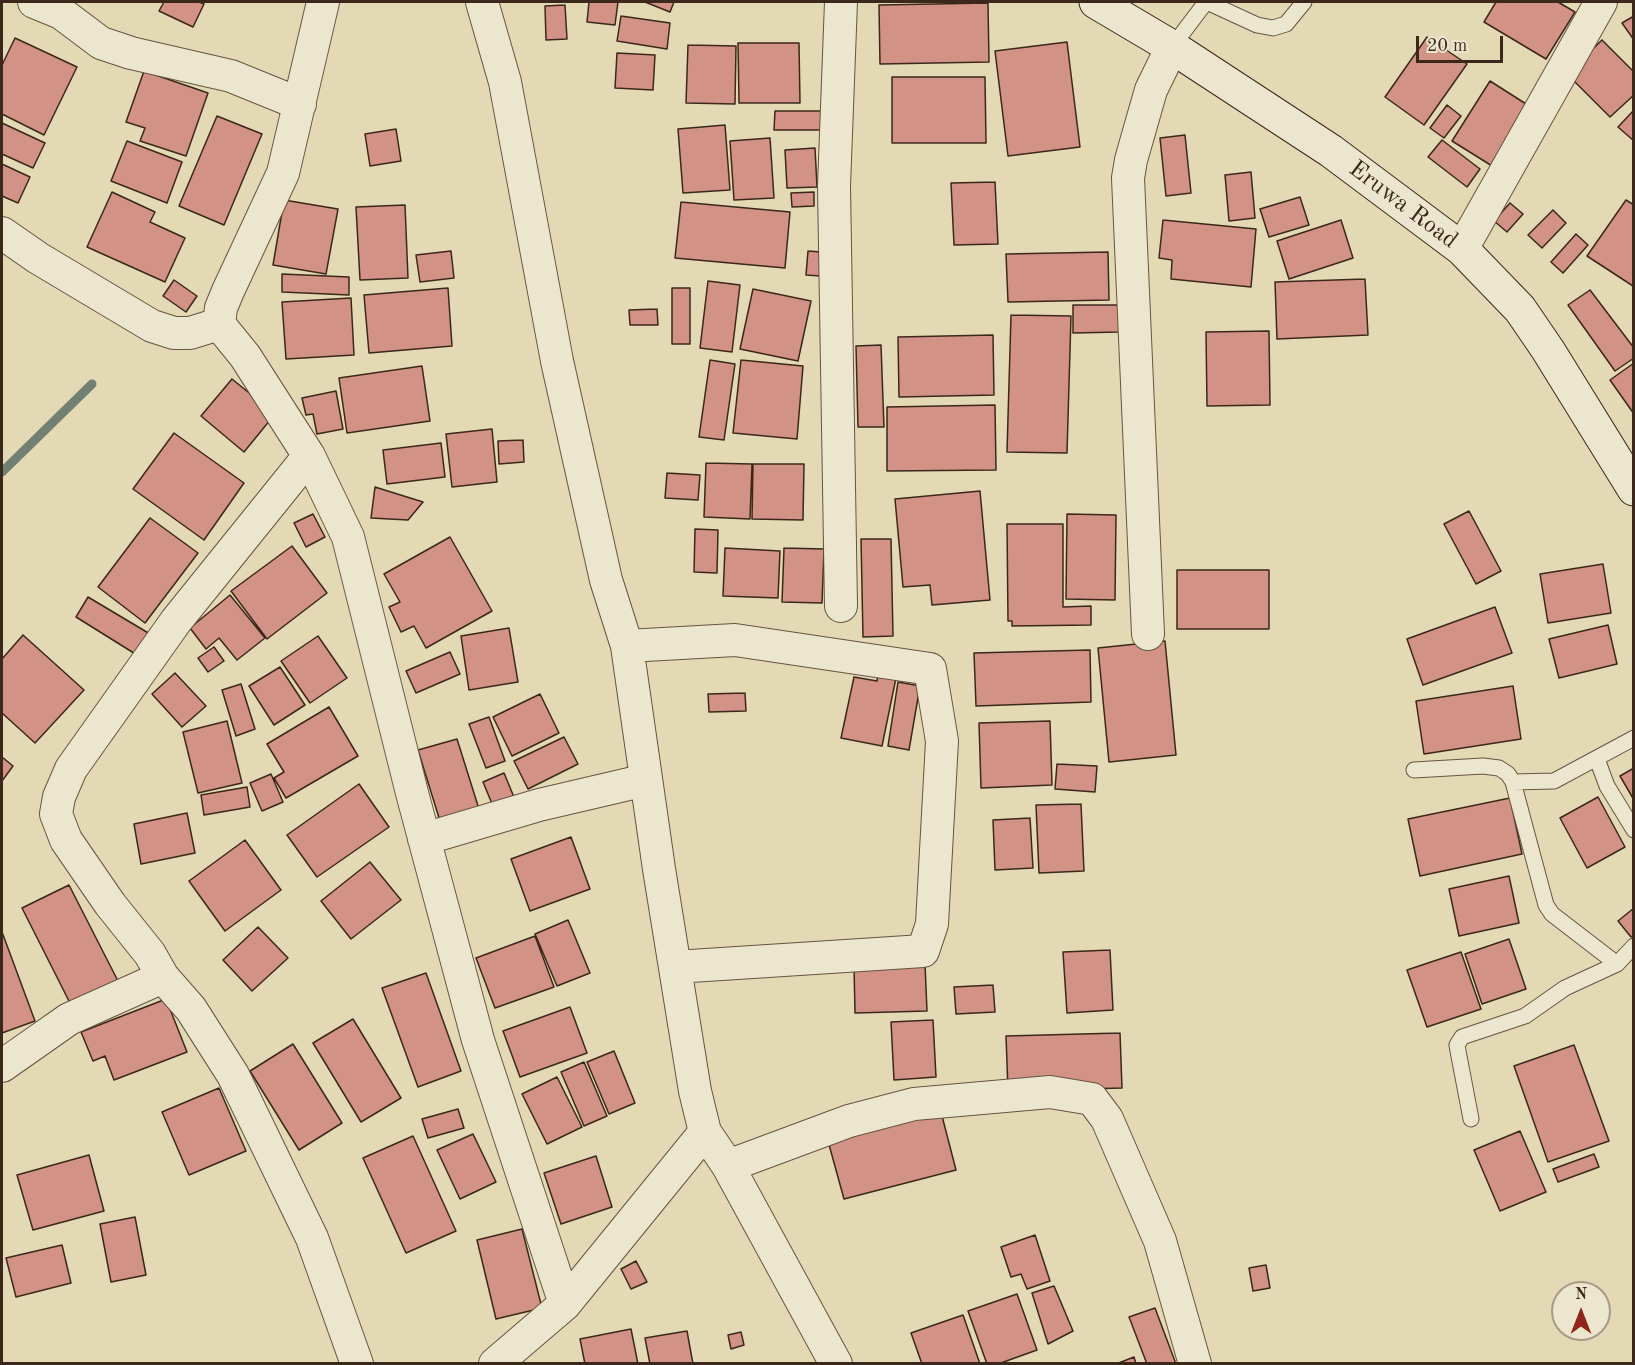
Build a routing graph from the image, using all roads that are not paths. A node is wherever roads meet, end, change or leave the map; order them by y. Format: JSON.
{"nodes":[{"id":1,"x":34,"y":2,"type":"edge"},
{"id":2,"x":323,"y":2,"type":"edge"},
{"id":3,"x":482,"y":2,"type":"edge"},
{"id":4,"x":841,"y":2,"type":"edge"},
{"id":5,"x":1096,"y":2,"type":"edge"},
{"id":6,"x":1206,"y":2,"type":"edge"},
{"id":7,"x":1305,"y":2,"type":"edge"},
{"id":8,"x":1601,"y":2,"type":"edge"},
{"id":9,"x":1172,"y":47,"type":"junction"},
{"id":10,"x":300,"y":104,"type":"junction"},
{"id":11,"x":2,"y":233,"type":"edge"},
{"id":12,"x":1462,"y":249,"type":"junction"},
{"id":13,"x":219,"y":324,"type":"junction"},
{"id":14,"x":309,"y":456,"type":"junction"},
{"id":15,"x":1629,"y":471,"type":"edge"},
{"id":16,"x":841,"y":606,"type":"dead end"},
{"id":17,"x":1148,"y":634,"type":"dead end"},
{"id":18,"x":627,"y":646,"type":"junction"},
{"id":19,"x":1634,"y":738,"type":"edge"},
{"id":20,"x":1597,"y":759,"type":"junction"},
{"id":21,"x":1414,"y":770,"type":"dead end"},
{"id":22,"x":646,"y":780,"type":"junction"},
{"id":23,"x":1513,"y":782,"type":"junction"},
{"id":24,"x":1634,"y":830,"type":"edge"},
{"id":25,"x":424,"y":839,"type":"junction"},
{"id":26,"x":1634,"y":946,"type":"edge"},
{"id":27,"x":1617,"y":964,"type":"junction"},
{"id":28,"x":675,"y":967,"type":"junction"},
{"id":29,"x":163,"y":977,"type":"junction"},
{"id":30,"x":2,"y":1066,"type":"edge"},
{"id":31,"x":1471,"y":1119,"type":"dead end"},
{"id":32,"x":705,"y":1132,"type":"junction"},
{"id":33,"x":728,"y":1166,"type":"junction"},
{"id":34,"x":565,"y":1304,"type":"junction"},
{"id":35,"x":357,"y":1364,"type":"edge"},
{"id":36,"x":495,"y":1364,"type":"edge"},
{"id":37,"x":836,"y":1364,"type":"edge"},
{"id":38,"x":1195,"y":1364,"type":"edge"}],
"edges":[{"from":1,"to":10,"type":"street"},
{"from":2,"to":10,"type":"street"},
{"from":3,"to":18,"type":"street"},
{"from":4,"to":16,"type":"street"},
{"from":5,"to":9,"type":"main road","name":"Eruwa Road"},
{"from":6,"to":7,"type":"lane"},
{"from":6,"to":9,"type":"lane"},
{"from":8,"to":12,"type":"street"},
{"from":9,"to":12,"type":"main road","name":"Eruwa Road"},
{"from":9,"to":17,"type":"street"},
{"from":10,"to":13,"type":"street"},
{"from":11,"to":13,"type":"street"},
{"from":12,"to":15,"type":"main road","name":"Eruwa Road"},
{"from":13,"to":14,"type":"street"},
{"from":14,"to":25,"type":"street"},
{"from":14,"to":29,"type":"street"},
{"from":18,"to":22,"type":"street"},
{"from":18,"to":28,"type":"street"},
{"from":19,"to":20,"type":"lane"},
{"from":20,"to":23,"type":"lane"},
{"from":20,"to":24,"type":"lane"},
{"from":21,"to":23,"type":"lane"},
{"from":22,"to":25,"type":"street"},
{"from":22,"to":28,"type":"street"},
{"from":23,"to":27,"type":"lane"},
{"from":25,"to":34,"type":"street"},
{"from":26,"to":27,"type":"lane"},
{"from":27,"to":31,"type":"lane"},
{"from":28,"to":32,"type":"street"},
{"from":29,"to":30,"type":"street"},
{"from":29,"to":35,"type":"street"},
{"from":32,"to":33,"type":"street"},
{"from":32,"to":34,"type":"street"},
{"from":33,"to":37,"type":"street"},
{"from":33,"to":38,"type":"street"},
{"from":34,"to":36,"type":"street"}]}
